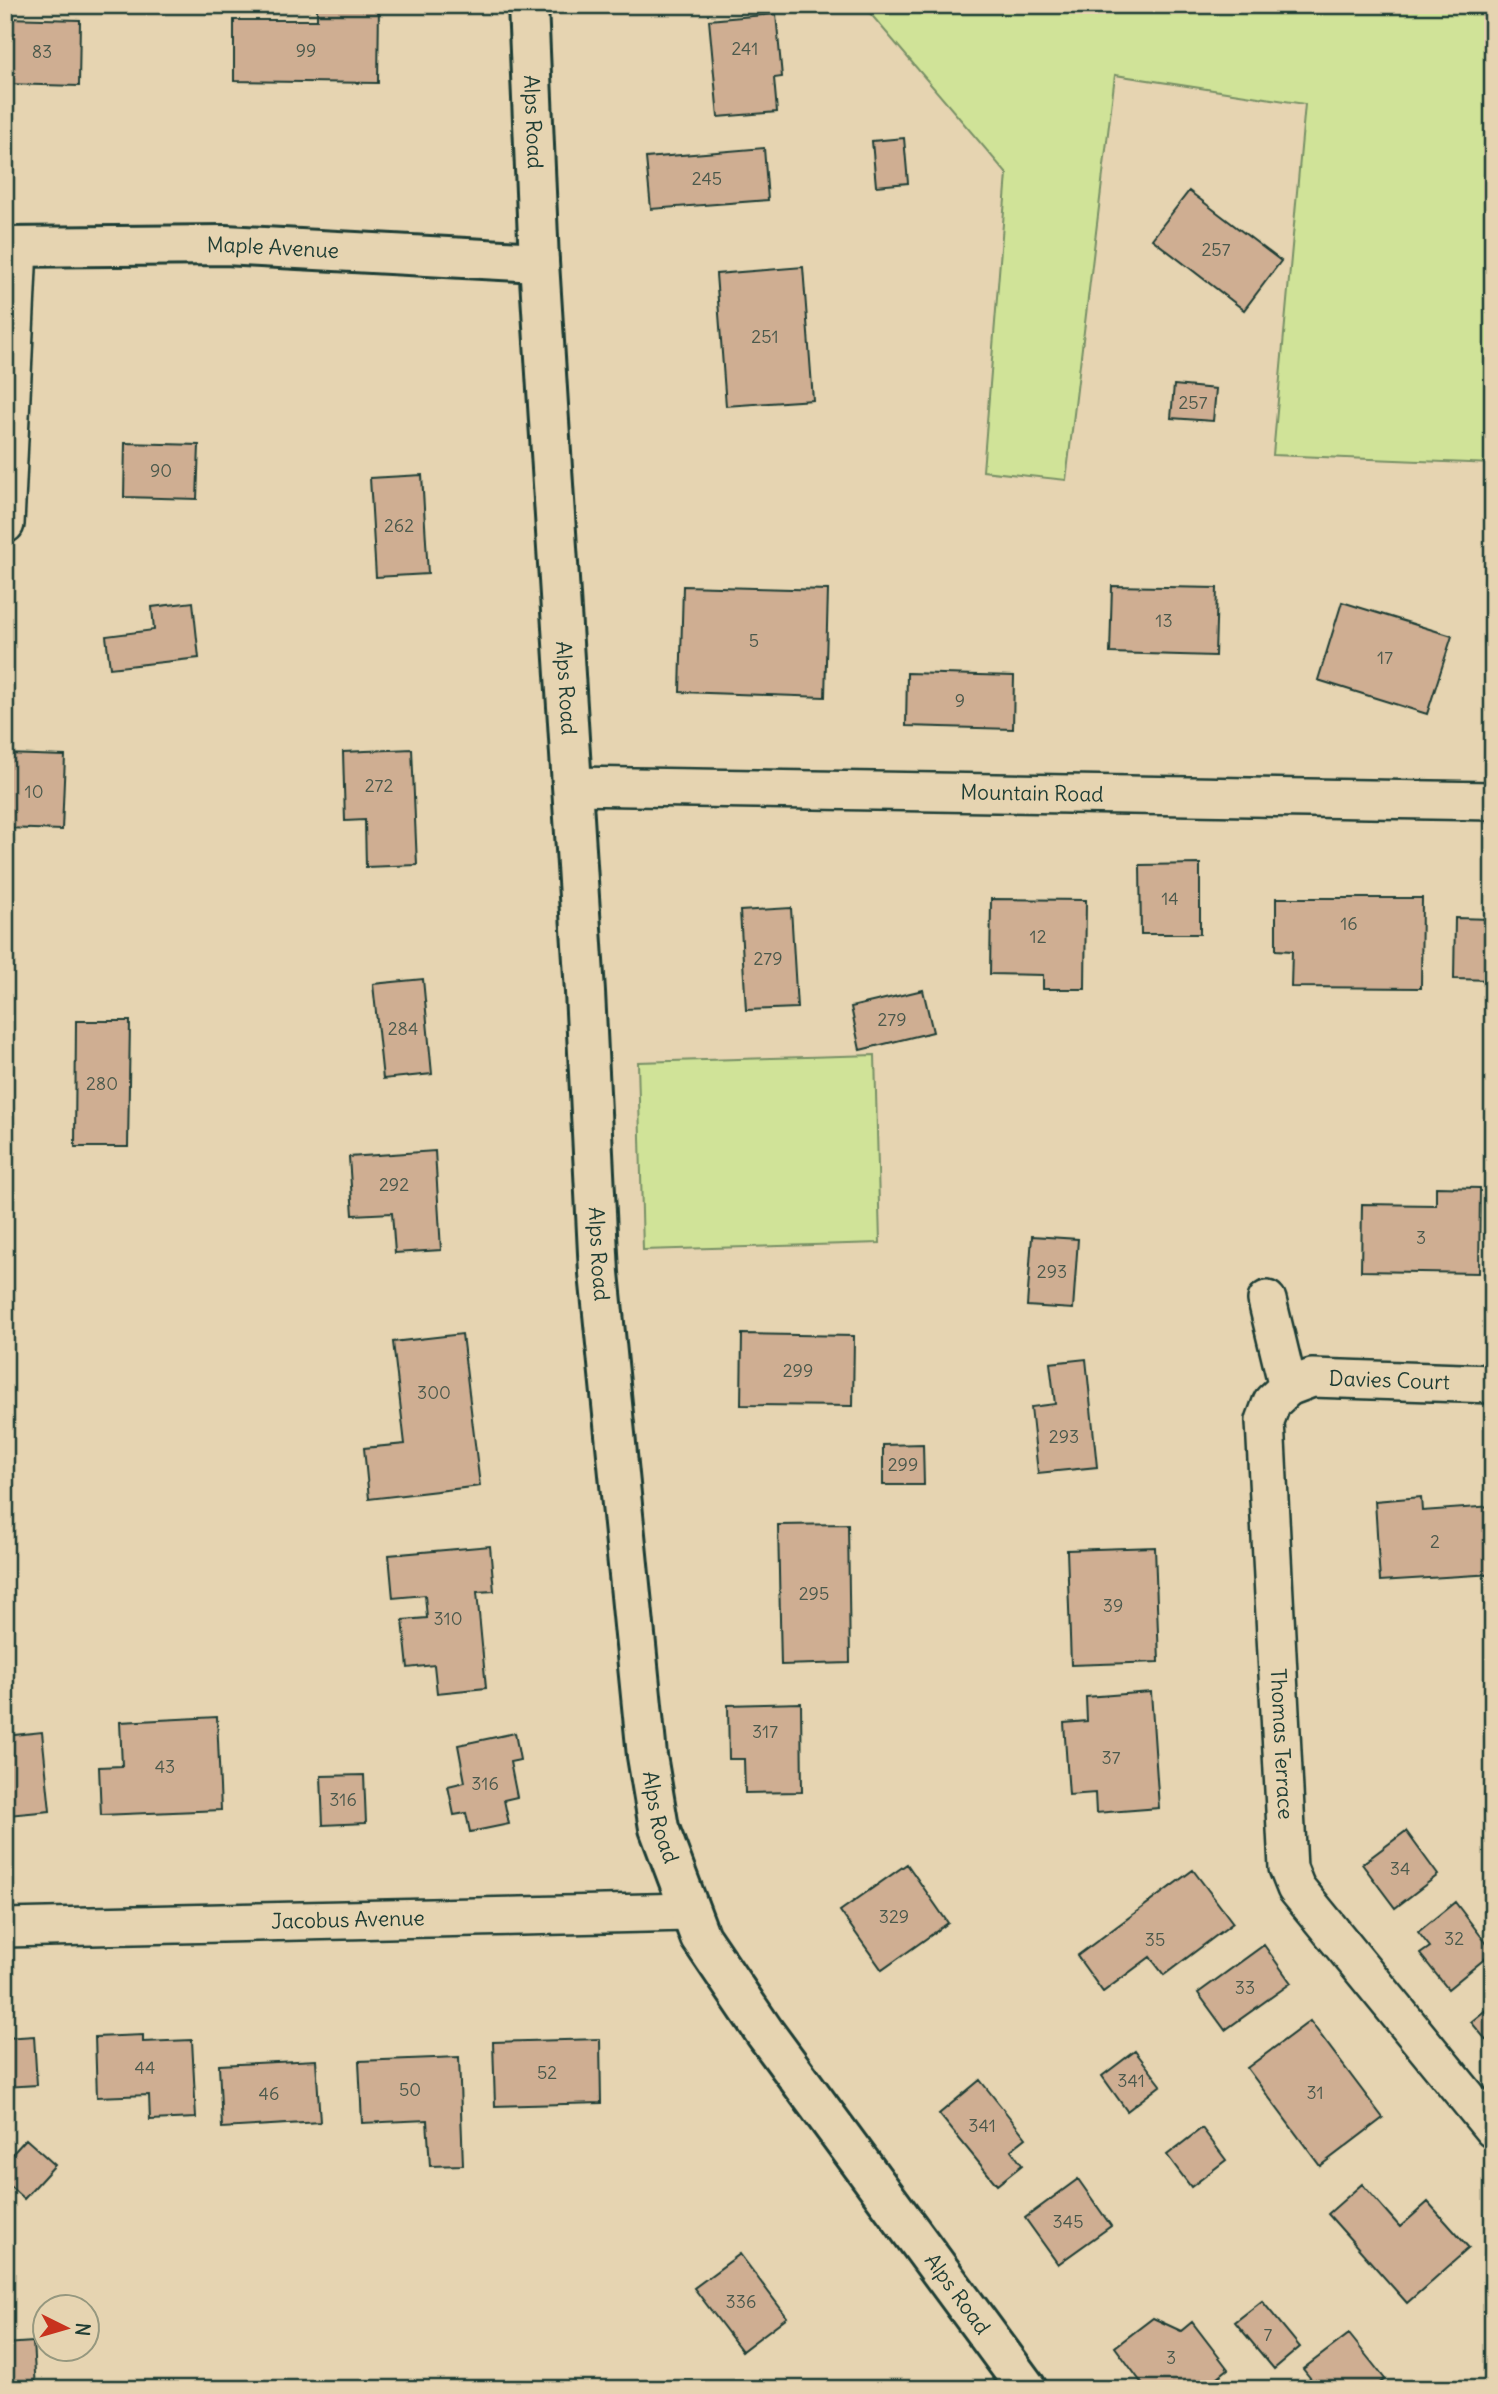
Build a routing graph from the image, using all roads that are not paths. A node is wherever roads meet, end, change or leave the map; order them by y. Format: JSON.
{"nodes":[{"id":1,"x":528,"y":5,"type":"edge"},
{"id":2,"x":12,"y":247,"type":"edge"},
{"id":3,"x":539,"y":262,"type":"junction"},
{"id":4,"x":5,"y":524,"type":"edge"},
{"id":5,"x":572,"y":786,"type":"junction"},
{"id":6,"x":1493,"y":801,"type":"edge"},
{"id":7,"x":1267,"y":1300,"type":"dead end"},
{"id":8,"x":1493,"y":1384,"type":"edge"},
{"id":9,"x":1288,"y":1387,"type":"junction"},
{"id":10,"x":689,"y":1912,"type":"junction"},
{"id":11,"x":5,"y":1928,"type":"edge"},
{"id":12,"x":1493,"y":2129,"type":"edge"},
{"id":13,"x":1027,"y":2389,"type":"edge"}],
"edges":[{"from":1,"to":3,"type":"main road","name":"Alps Road"},
{"from":2,"to":3,"type":"main road","name":"Maple Avenue"},
{"from":2,"to":4,"type":"street"},
{"from":3,"to":5,"type":"main road","name":"Alps Road"},
{"from":5,"to":6,"type":"street","name":"Mountain Road"},
{"from":5,"to":10,"type":"main road","name":"Alps Road"},
{"from":7,"to":9,"type":"street"},
{"from":8,"to":9,"type":"street","name":"Davies Court"},
{"from":9,"to":12,"type":"street","name":"Thomas Terrace"},
{"from":10,"to":11,"type":"street","name":"Jacobus Avenue"},
{"from":10,"to":13,"type":"main road","name":"Alps Road"}]}
